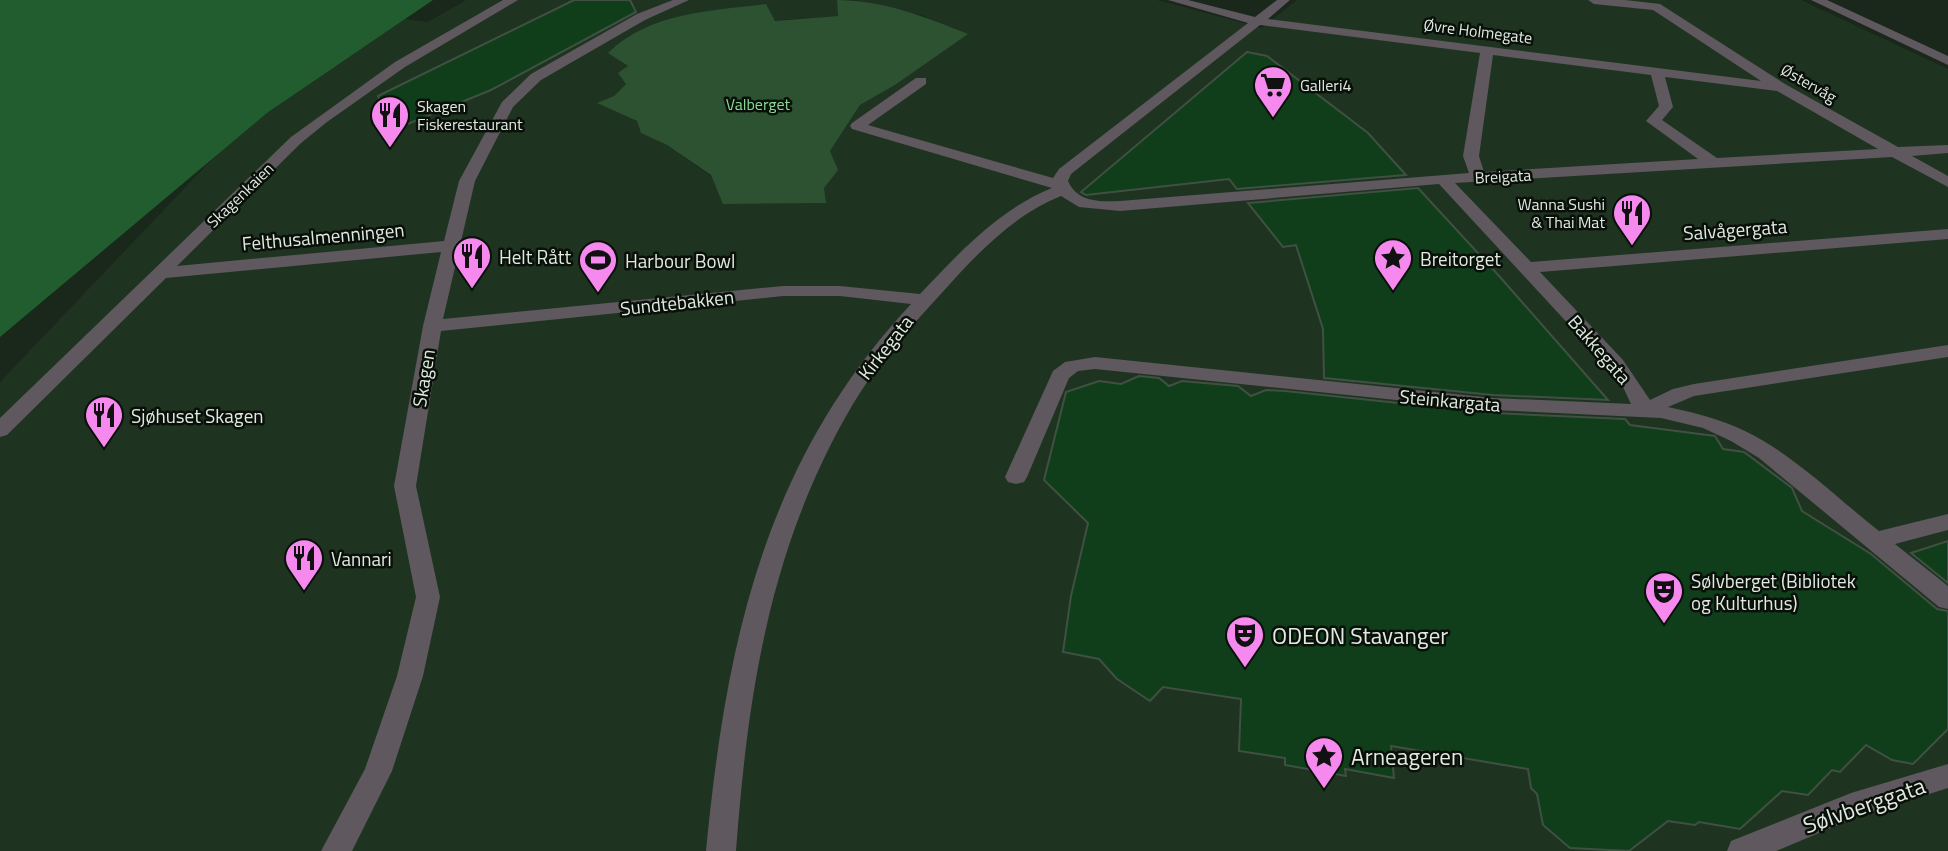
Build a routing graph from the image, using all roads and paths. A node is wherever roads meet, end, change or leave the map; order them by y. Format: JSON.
{"nodes":[{"id":1,"x":512,"y":0,"type":"edge"},
{"id":2,"x":683,"y":0,"type":"edge"},
{"id":3,"x":1174,"y":0,"type":"edge"},
{"id":4,"x":1284,"y":0,"type":"edge"},
{"id":5,"x":1594,"y":0,"type":"edge"},
{"id":6,"x":1816,"y":0,"type":"edge"},
{"id":7,"x":1256,"y":22,"type":"junction"},
{"id":8,"x":1487,"y":50,"type":"junction"},
{"id":9,"x":1948,"y":61,"type":"edge"},
{"id":10,"x":1657,"y":70,"type":"junction"},
{"id":11,"x":921,"y":81,"type":"dead end"},
{"id":12,"x":1780,"y":86,"type":"junction"},
{"id":13,"x":1948,"y":149,"type":"edge"},
{"id":14,"x":1896,"y":153,"type":"junction"},
{"id":15,"x":1715,"y":163,"type":"junction"},
{"id":16,"x":1478,"y":177,"type":"junction"},
{"id":17,"x":1443,"y":179,"type":"junction"},
{"id":18,"x":1948,"y":182,"type":"edge"},
{"id":19,"x":1061,"y":187,"type":"junction"},
{"id":20,"x":1948,"y":234,"type":"edge"},
{"id":21,"x":449,"y":246,"type":"junction"},
{"id":22,"x":1525,"y":268,"type":"junction"},
{"id":23,"x":159,"y":273,"type":"junction"},
{"id":24,"x":922,"y":300,"type":"junction"},
{"id":25,"x":432,"y":326,"type":"junction"},
{"id":26,"x":1948,"y":351,"type":"edge"},
{"id":27,"x":1644,"y":411,"type":"junction"},
{"id":28,"x":0,"y":430,"type":"edge"},
{"id":29,"x":1016,"y":477,"type":"dead end"},
{"id":30,"x":1948,"y":522,"type":"edge"},
{"id":31,"x":1877,"y":540,"type":"junction"},
{"id":32,"x":1948,"y":600,"type":"edge"},
{"id":33,"x":1948,"y":776,"type":"edge"},
{"id":34,"x":336,"y":851,"type":"edge"},
{"id":35,"x":721,"y":851,"type":"edge"},
{"id":36,"x":1742,"y":851,"type":"edge"}],
"edges":[{"from":1,"to":23,"type":"street","name":"Skagenkaien"},
{"from":2,"to":21,"type":"street","name":"Skagen"},
{"from":3,"to":7,"type":"street","name":"Øvre Holmegate"},
{"from":4,"to":7,"type":"street","name":"Kirkegata"},
{"from":5,"to":12,"type":"street","name":"Østervåg"},
{"from":6,"to":9,"type":"street"},
{"from":7,"to":8,"type":"street","name":"Øvre Holmegate"},
{"from":7,"to":19,"type":"street","name":"Kirkegata"},
{"from":8,"to":10,"type":"street","name":"Øvre Holmegate"},
{"from":8,"to":16,"type":"street"},
{"from":10,"to":12,"type":"street","name":"Øvre Holmegate"},
{"from":10,"to":15,"type":"street"},
{"from":11,"to":19,"type":"street"},
{"from":12,"to":14,"type":"street","name":"Østervåg"},
{"from":13,"to":14,"type":"street","name":"Breigata"},
{"from":14,"to":15,"type":"street","name":"Breigata"},
{"from":14,"to":18,"type":"street","name":"Østervåg"},
{"from":15,"to":16,"type":"street","name":"Breigata"},
{"from":16,"to":17,"type":"street","name":"Breigata"},
{"from":17,"to":19,"type":"street","name":"Breigata"},
{"from":17,"to":22,"type":"street","name":"Bakkegata"},
{"from":19,"to":24,"type":"street","name":"Kirkegata"},
{"from":20,"to":22,"type":"street","name":"Salvågergata"},
{"from":21,"to":23,"type":"street","name":"Felthusalmenningen"},
{"from":21,"to":25,"type":"street","name":"Skagen"},
{"from":22,"to":27,"type":"street","name":"Bakkegata"},
{"from":23,"to":28,"type":"street","name":"Skagenkaien"},
{"from":24,"to":25,"type":"street","name":"Sundtebakken"},
{"from":24,"to":35,"type":"street","name":"Kirkegata"},
{"from":25,"to":34,"type":"street","name":"Skagen"},
{"from":26,"to":27,"type":"street","name":"Steinkargata"},
{"from":27,"to":29,"type":"street","name":"Steinkargata"},
{"from":27,"to":31,"type":"street"},
{"from":30,"to":31,"type":"street"},
{"from":31,"to":32,"type":"street"},
{"from":33,"to":36,"type":"street","name":"Sølvberggata"}]}
